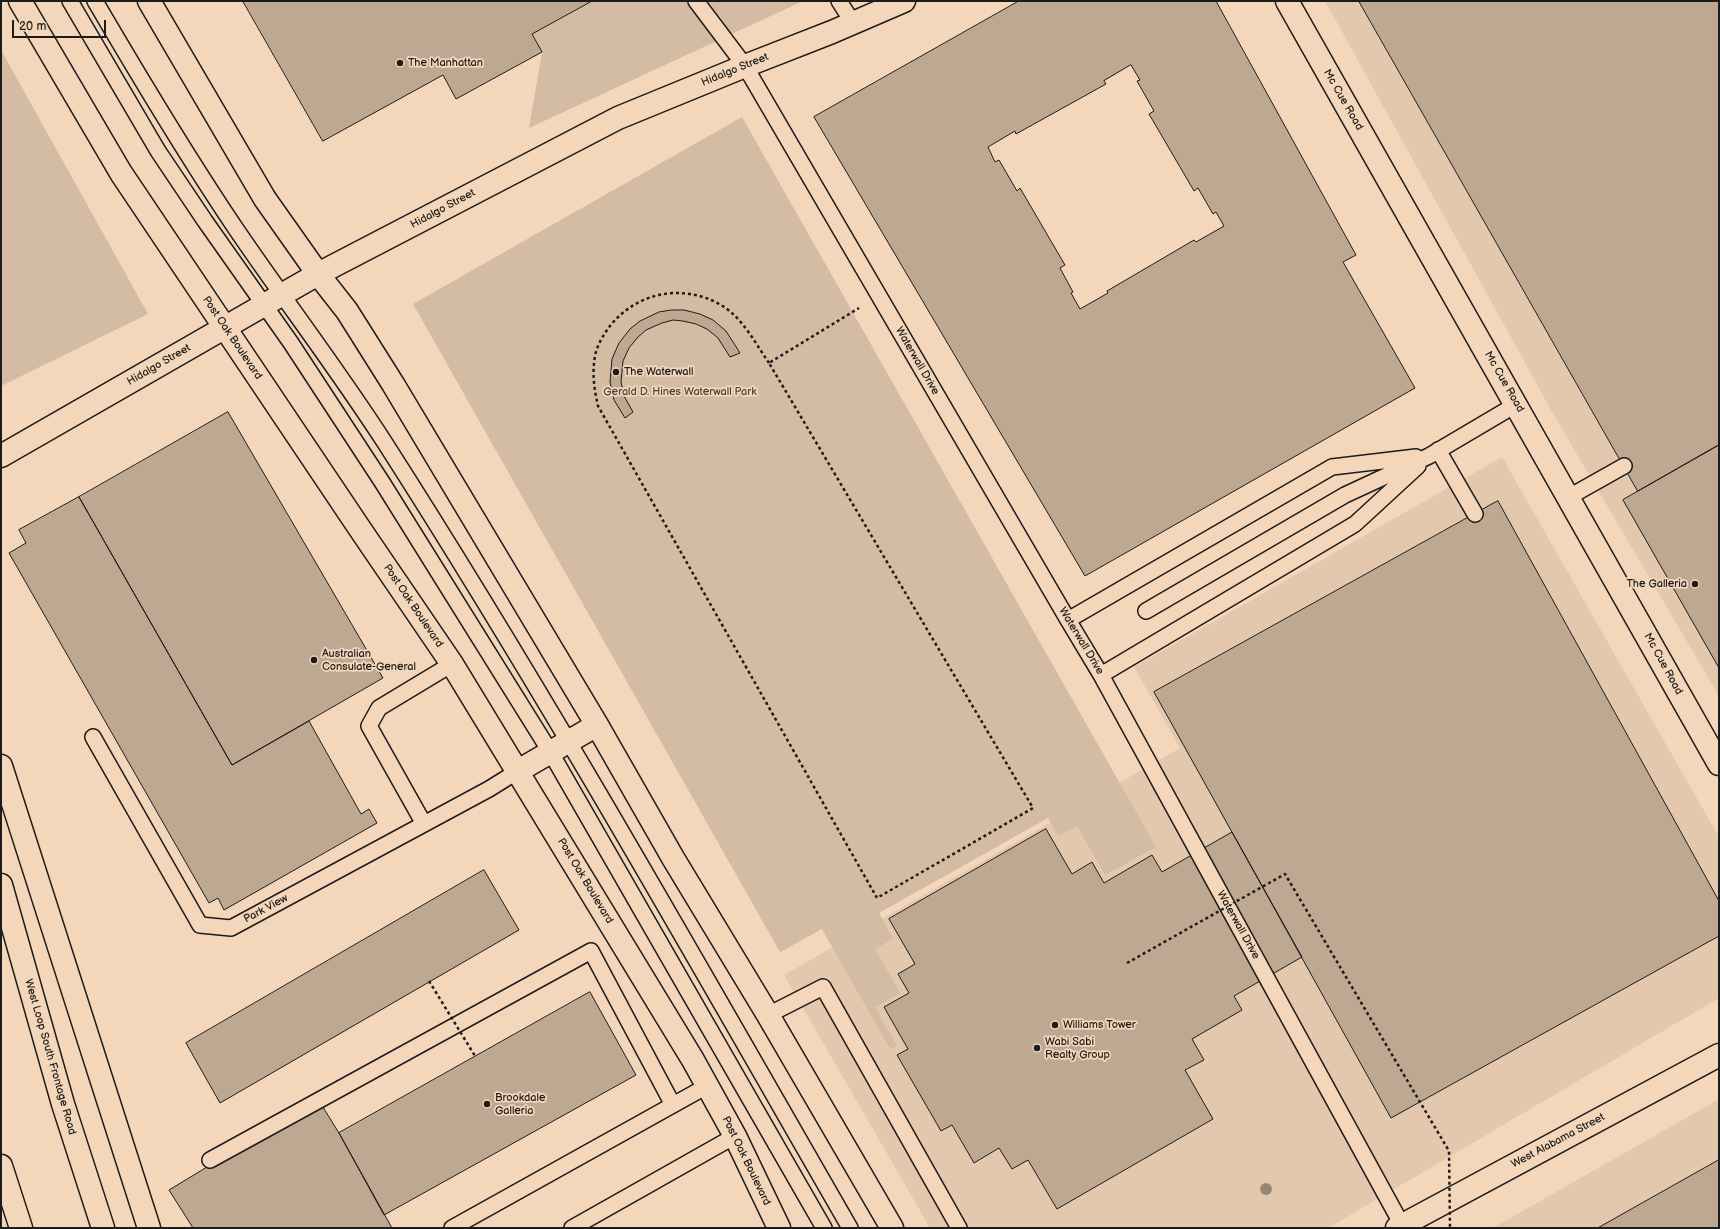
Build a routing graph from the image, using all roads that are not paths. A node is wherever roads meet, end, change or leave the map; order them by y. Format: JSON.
{"nodes":[{"id":1,"x":20,"y":1,"type":"edge"},
{"id":2,"x":70,"y":1,"type":"edge"},
{"id":3,"x":95,"y":1,"type":"edge"},
{"id":4,"x":149,"y":1,"type":"edge"},
{"id":5,"x":696,"y":1,"type":"edge"},
{"id":6,"x":839,"y":1,"type":"edge"},
{"id":7,"x":904,"y":1,"type":"edge"},
{"id":8,"x":1287,"y":1,"type":"edge"},
{"id":9,"x":853,"y":23,"type":"junction"},
{"id":10,"x":745,"y":66,"type":"junction"},
{"id":11,"x":318,"y":274,"type":"junction"},
{"id":12,"x":283,"y":294,"type":"junction"},
{"id":13,"x":264,"y":305,"type":"junction"},
{"id":14,"x":225,"y":327,"type":"junction"},
{"id":15,"x":1516,"y":404,"type":"junction"},
{"id":16,"x":1433,"y":453,"type":"junction"},
{"id":17,"x":1,"y":456,"type":"edge"},
{"id":18,"x":1624,"y":466,"type":"dead end"},
{"id":19,"x":1569,"y":497,"type":"junction"},
{"id":20,"x":1475,"y":514,"type":"dead end"},
{"id":21,"x":1146,"y":611,"type":"dead end"},
{"id":22,"x":1068,"y":620,"type":"junction"},
{"id":23,"x":452,"y":664,"type":"junction"},
{"id":24,"x":1101,"y":675,"type":"junction"},
{"id":25,"x":597,"y":725,"type":"junction"},
{"id":26,"x":93,"y":737,"type":"dead end"},
{"id":27,"x":569,"y":741,"type":"junction"},
{"id":28,"x":551,"y":753,"type":"junction"},
{"id":29,"x":1719,"y":764,"type":"edge"},
{"id":30,"x":1,"y":766,"type":"edge"},
{"id":31,"x":518,"y":771,"type":"junction"},
{"id":32,"x":424,"y":824,"type":"junction"},
{"id":33,"x":1,"y":885,"type":"edge"},
{"id":34,"x":768,"y":1015,"type":"junction"},
{"id":35,"x":1719,"y":1055,"type":"edge"},
{"id":36,"x":707,"y":1086,"type":"junction"},
{"id":37,"x":672,"y":1105,"type":"junction"},
{"id":38,"x":736,"y":1136,"type":"junction"},
{"id":39,"x":210,"y":1160,"type":"dead end"},
{"id":40,"x":1,"y":1166,"type":"edge"},
{"id":41,"x":1399,"y":1226,"type":"edge"},
{"id":42,"x":21,"y":1228,"type":"edge"},
{"id":43,"x":103,"y":1228,"type":"edge"},
{"id":44,"x":149,"y":1228,"type":"edge"},
{"id":45,"x":452,"y":1228,"type":"edge"},
{"id":46,"x":572,"y":1228,"type":"edge"},
{"id":47,"x":778,"y":1228,"type":"edge"},
{"id":48,"x":824,"y":1228,"type":"edge"},
{"id":49,"x":850,"y":1228,"type":"edge"},
{"id":50,"x":892,"y":1228,"type":"edge"},
{"id":51,"x":959,"y":1228,"type":"edge"}],
"edges":[{"from":1,"to":14,"type":"main road","name":"Post Oak Boulevard"},
{"from":2,"to":13,"type":"lane"},
{"from":3,"to":12,"type":"lane"},
{"from":4,"to":11,"type":"main road"},
{"from":5,"to":10,"type":"lane","name":"Waterwall Drive"},
{"from":6,"to":9,"type":"lane"},
{"from":7,"to":9,"type":"main road","name":"Hidalgo Street"},
{"from":8,"to":15,"type":"main road","name":"Mc Cue Road"},
{"from":9,"to":10,"type":"main road","name":"Hidalgo Street"},
{"from":10,"to":11,"type":"main road","name":"Hidalgo Street"},
{"from":10,"to":22,"type":"lane","name":"Waterwall Drive"},
{"from":11,"to":12,"type":"main road","name":"Hidalgo Street"},
{"from":11,"to":25,"type":"main road"},
{"from":12,"to":13,"type":"main road","name":"Hidalgo Street"},
{"from":12,"to":27,"type":"lane"},
{"from":13,"to":14,"type":"main road","name":"Hidalgo Street"},
{"from":13,"to":28,"type":"lane"},
{"from":14,"to":17,"type":"main road","name":"Hidalgo Street"},
{"from":14,"to":23,"type":"main road","name":"Post Oak Boulevard"},
{"from":15,"to":16,"type":"lane"},
{"from":15,"to":19,"type":"main road","name":"Mc Cue Road"},
{"from":16,"to":20,"type":"lane"},
{"from":16,"to":21,"type":"lane"},
{"from":16,"to":22,"type":"lane"},
{"from":16,"to":24,"type":"lane"},
{"from":18,"to":19,"type":"lane"},
{"from":19,"to":29,"type":"main road","name":"Mc Cue Road"},
{"from":22,"to":24,"type":"lane","name":"Waterwall Drive"},
{"from":23,"to":31,"type":"main road","name":"Post Oak Boulevard"},
{"from":23,"to":32,"type":"lane"},
{"from":24,"to":41,"type":"lane","name":"Waterwall Drive"},
{"from":25,"to":27,"type":"main road"},
{"from":25,"to":34,"type":"main road"},
{"from":26,"to":32,"type":"lane","name":"Park View"},
{"from":27,"to":28,"type":"main road"},
{"from":27,"to":49,"type":"lane"},
{"from":28,"to":31,"type":"main road"},
{"from":28,"to":48,"type":"lane"},
{"from":30,"to":44,"type":"main road"},
{"from":31,"to":32,"type":"lane","name":"Park View"},
{"from":31,"to":36,"type":"main road","name":"Post Oak Boulevard"},
{"from":33,"to":43,"type":"main road","name":"West Loop South Frontage Road"},
{"from":34,"to":50,"type":"main road"},
{"from":34,"to":51,"type":"lane"},
{"from":35,"to":41,"type":"main road","name":"West Alabama Street"},
{"from":36,"to":37,"type":"lane"},
{"from":36,"to":38,"type":"main road","name":"Post Oak Boulevard"},
{"from":37,"to":39,"type":"lane"},
{"from":37,"to":45,"type":"lane"},
{"from":38,"to":46,"type":"lane"},
{"from":38,"to":47,"type":"main road","name":"Post Oak Boulevard"},
{"from":40,"to":42,"type":"main road"}]}
